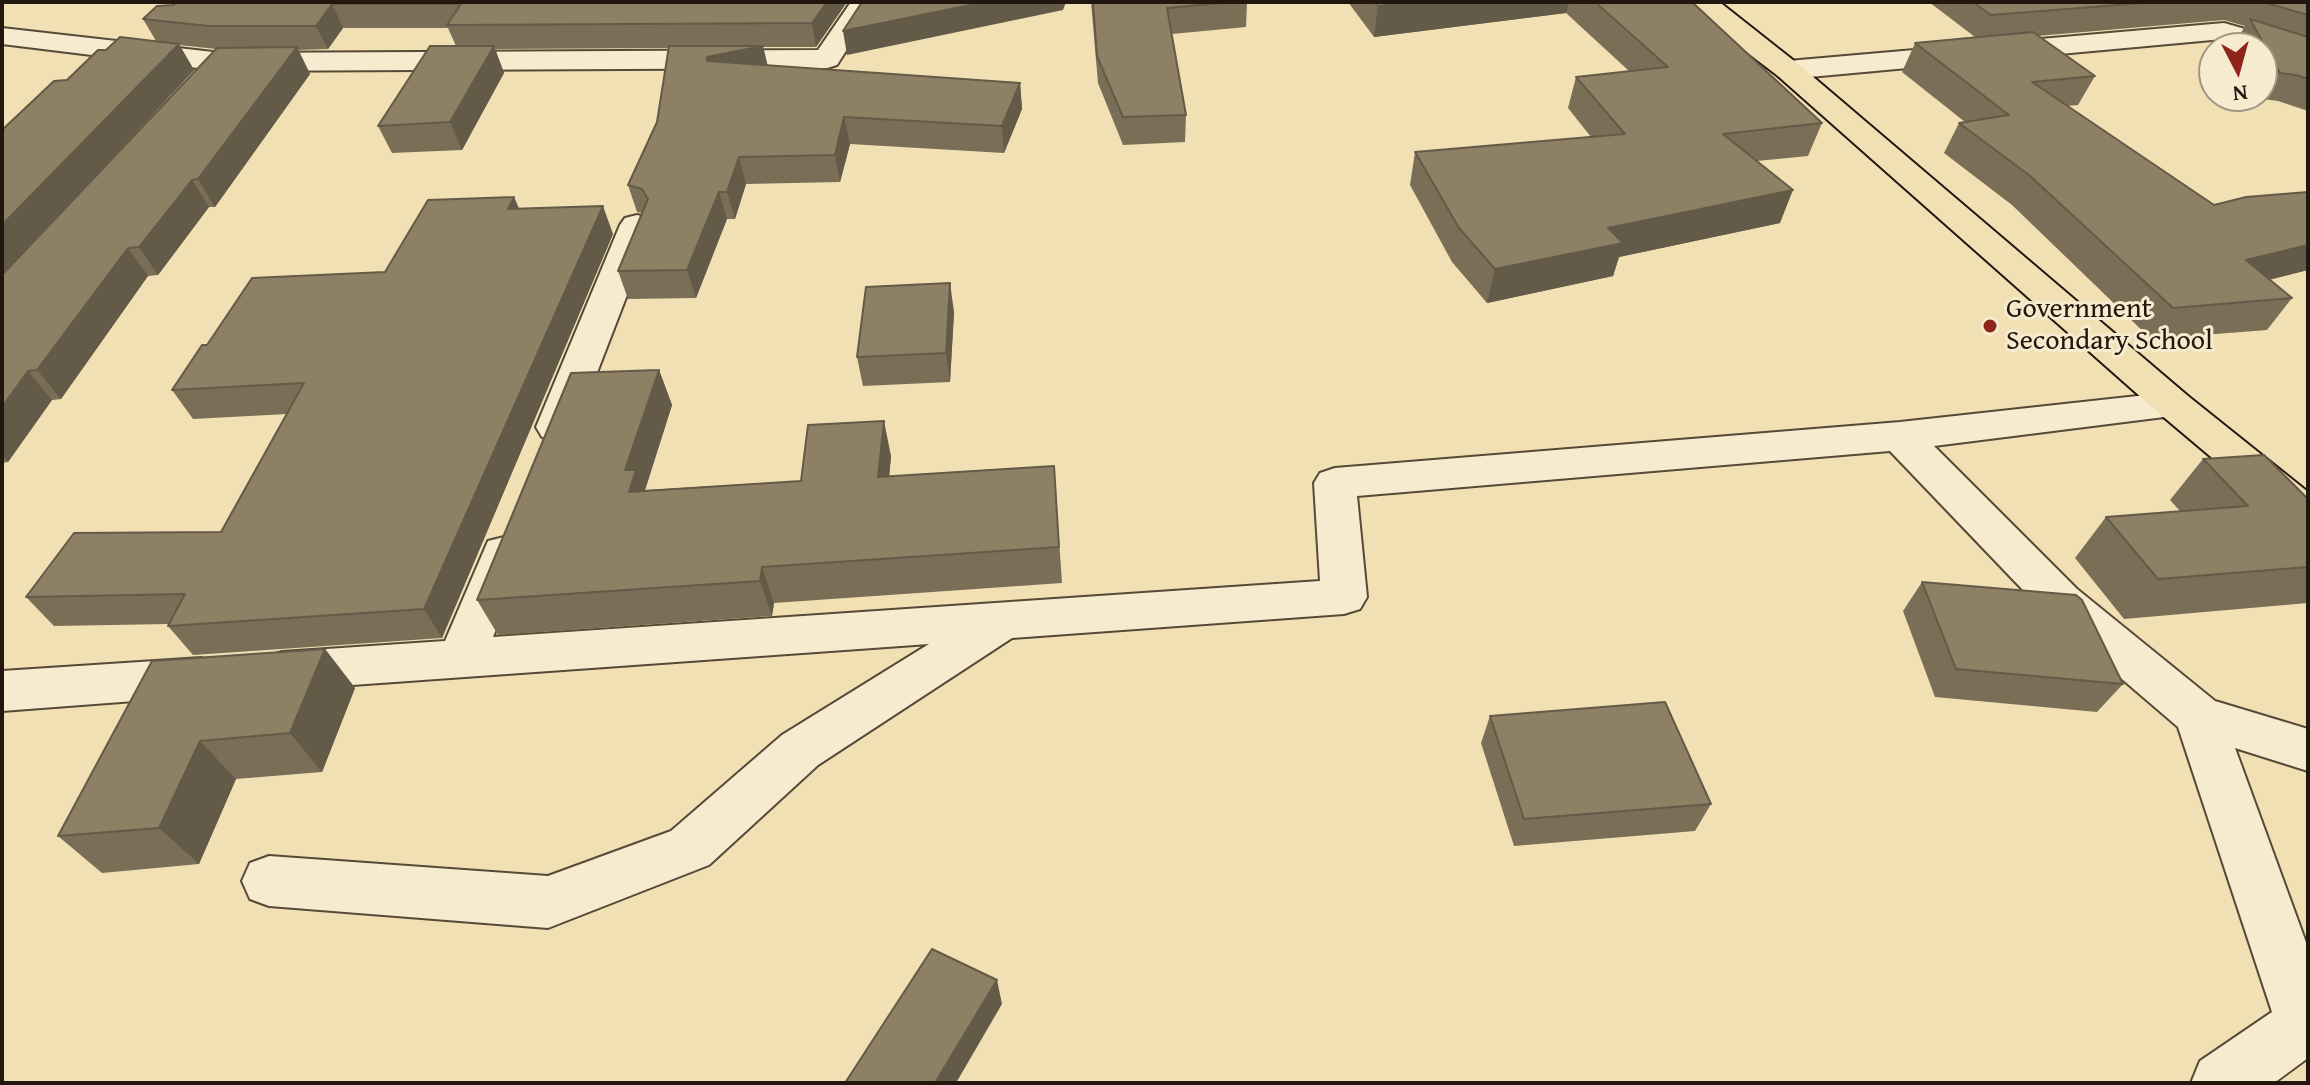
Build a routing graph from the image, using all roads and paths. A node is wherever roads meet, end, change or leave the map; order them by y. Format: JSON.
{"nodes":[{"id":1,"x":864,"y":2,"type":"edge"},
{"id":2,"x":1694,"y":2,"type":"edge"},
{"id":3,"x":2,"y":36,"type":"edge"},
{"id":4,"x":2308,"y":56,"type":"edge"},
{"id":5,"x":1788,"y":70,"type":"junction"},
{"id":6,"x":637,"y":225,"type":"edge"},
{"id":7,"x":2174,"y":405,"type":"junction"},
{"id":8,"x":1900,"y":436,"type":"junction"},
{"id":9,"x":544,"y":454,"type":"edge"},
{"id":10,"x":520,"y":513,"type":"edge"},
{"id":11,"x":2308,"y":515,"type":"edge"},
{"id":12,"x":1003,"y":620,"type":"junction"},
{"id":13,"x":461,"y":658,"type":"junction"},
{"id":14,"x":2,"y":691,"type":"edge"},
{"id":15,"x":2199,"y":716,"type":"junction"},
{"id":16,"x":2308,"y":750,"type":"edge"},
{"id":17,"x":269,"y":881,"type":"dead end"},
{"id":18,"x":2222,"y":1083,"type":"edge"}],
"edges":[{"from":1,"to":3,"type":"street"},
{"from":2,"to":5,"type":"highway"},
{"from":4,"to":5,"type":"street"},
{"from":5,"to":7,"type":"highway"},
{"from":6,"to":9,"type":"street"},
{"from":7,"to":8,"type":"street"},
{"from":7,"to":11,"type":"highway"},
{"from":8,"to":12,"type":"street"},
{"from":8,"to":15,"type":"street"},
{"from":10,"to":13,"type":"street"},
{"from":12,"to":13,"type":"street"},
{"from":12,"to":17,"type":"street"},
{"from":13,"to":14,"type":"street"},
{"from":15,"to":16,"type":"street"},
{"from":15,"to":18,"type":"street"}]}
